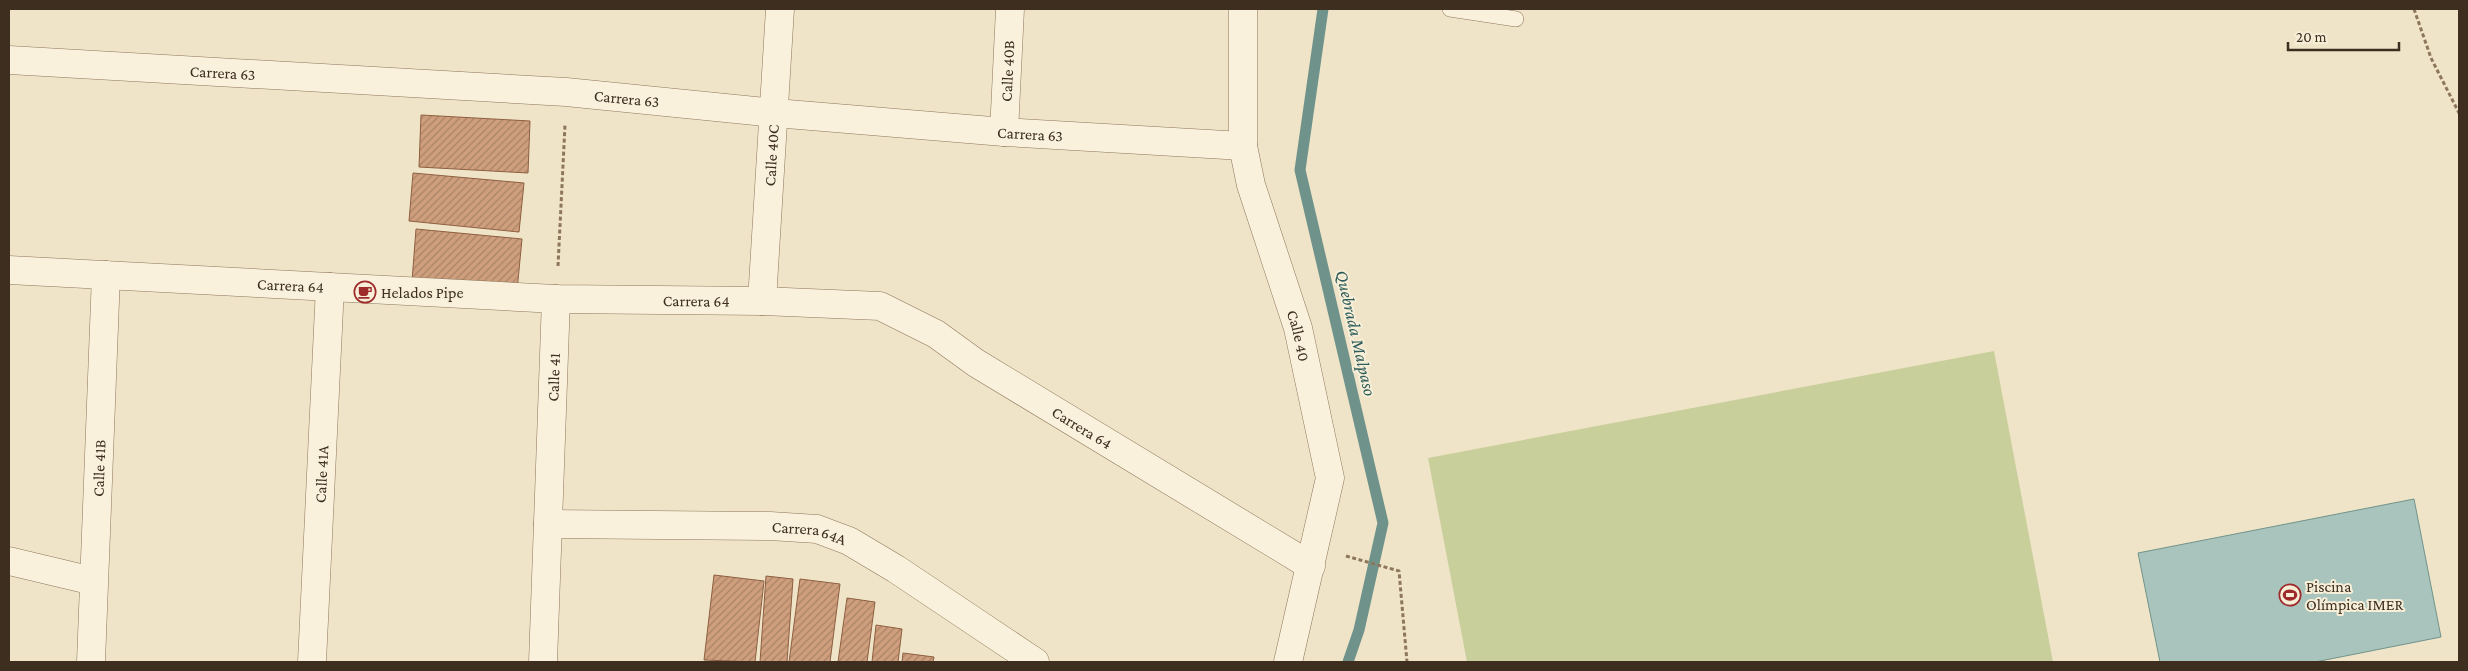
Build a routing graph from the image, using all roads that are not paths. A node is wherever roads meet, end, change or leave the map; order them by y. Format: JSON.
{"nodes":[{"id":1,"x":780,"y":9,"type":"edge"},
{"id":2,"x":1010,"y":9,"type":"edge"},
{"id":3,"x":1243,"y":9,"type":"edge"},
{"id":4,"x":1450,"y":9,"type":"edge"},
{"id":5,"x":1516,"y":19,"type":"dead end"},
{"id":6,"x":9,"y":60,"type":"edge"},
{"id":7,"x":775,"y":113,"type":"junction"},
{"id":8,"x":1004,"y":132,"type":"junction"},
{"id":9,"x":1243,"y":146,"type":"junction"},
{"id":10,"x":9,"y":270,"type":"edge"},
{"id":11,"x":106,"y":275,"type":"junction"},
{"id":12,"x":330,"y":287,"type":"junction"},
{"id":13,"x":556,"y":299,"type":"junction"},
{"id":14,"x":762,"y":301,"type":"junction"},
{"id":15,"x":548,"y":524,"type":"junction"},
{"id":16,"x":9,"y":561,"type":"edge"},
{"id":17,"x":1311,"y":566,"type":"junction"},
{"id":18,"x":93,"y":581,"type":"junction"},
{"id":19,"x":91,"y":662,"type":"edge"},
{"id":20,"x":312,"y":662,"type":"edge"},
{"id":21,"x":544,"y":662,"type":"edge"},
{"id":22,"x":1035,"y":662,"type":"edge"},
{"id":23,"x":1288,"y":662,"type":"edge"}],
"edges":[{"from":1,"to":7,"type":"street","name":"Calle 40C"},
{"from":2,"to":8,"type":"street","name":"Calle 40B"},
{"from":3,"to":9,"type":"street","name":"Calle 40"},
{"from":4,"to":5,"type":"lane"},
{"from":6,"to":7,"type":"street","name":"Carrera 63"},
{"from":7,"to":8,"type":"street","name":"Carrera 63"},
{"from":7,"to":14,"type":"street","name":"Calle 40C"},
{"from":8,"to":9,"type":"street","name":"Carrera 63"},
{"from":9,"to":17,"type":"street","name":"Calle 40"},
{"from":10,"to":11,"type":"street","name":"Carrera 64"},
{"from":11,"to":12,"type":"street","name":"Carrera 64"},
{"from":11,"to":18,"type":"street","name":"Calle 41B"},
{"from":12,"to":13,"type":"street","name":"Carrera 64"},
{"from":12,"to":20,"type":"street","name":"Calle 41A"},
{"from":13,"to":14,"type":"street","name":"Carrera 64"},
{"from":13,"to":15,"type":"street","name":"Calle 41"},
{"from":14,"to":17,"type":"street","name":"Carrera 64"},
{"from":15,"to":21,"type":"street","name":"Calle 41"},
{"from":15,"to":22,"type":"street","name":"Carrera 64A"},
{"from":16,"to":18,"type":"street"},
{"from":17,"to":23,"type":"street","name":"Calle 40"},
{"from":18,"to":19,"type":"street","name":"Calle 41B"}]}
